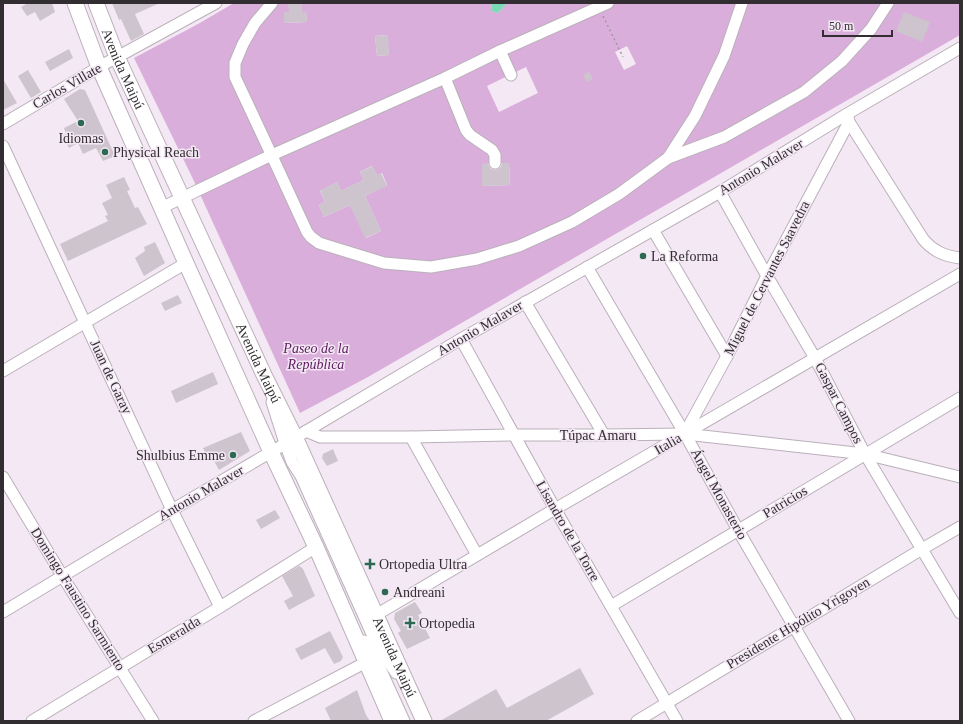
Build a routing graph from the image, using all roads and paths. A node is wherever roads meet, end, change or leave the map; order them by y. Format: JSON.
{"nodes":[{"id":1,"x":76,"y":3,"type":"edge"},
{"id":2,"x":96,"y":3,"type":"edge"},
{"id":3,"x":216,"y":3,"type":"edge"},
{"id":4,"x":272,"y":3,"type":"edge"},
{"id":5,"x":742,"y":3,"type":"edge"},
{"id":6,"x":888,"y":3,"type":"edge"},
{"id":7,"x":603,"y":5,"type":"edge"},
{"id":8,"x":960,"y":48,"type":"edge"},
{"id":9,"x":500,"y":51,"type":"junction"},
{"id":10,"x":117,"y":57,"type":"junction"},
{"id":11,"x":623,"y":57,"type":"dead end"},
{"id":12,"x":99,"y":67,"type":"junction"},
{"id":13,"x":510,"y":75,"type":"dead end"},
{"id":14,"x":445,"y":78,"type":"junction"},
{"id":15,"x":848,"y":118,"type":"junction"},
{"id":16,"x":3,"y":124,"type":"edge"},
{"id":17,"x":3,"y":146,"type":"edge"},
{"id":18,"x":272,"y":156,"type":"junction"},
{"id":19,"x":668,"y":158,"type":"junction"},
{"id":20,"x":495,"y":163,"type":"dead end"},
{"id":21,"x":720,"y":192,"type":"junction"},
{"id":22,"x":182,"y":198,"type":"junction"},
{"id":23,"x":161,"y":208,"type":"junction"},
{"id":24,"x":653,"y":230,"type":"junction"},
{"id":25,"x":960,"y":258,"type":"edge"},
{"id":26,"x":186,"y":263,"type":"junction"},
{"id":27,"x":587,"y":268,"type":"junction"},
{"id":28,"x":960,"y":274,"type":"edge"},
{"id":29,"x":767,"y":276,"type":"junction"},
{"id":30,"x":525,"y":302,"type":"junction"},
{"id":31,"x":86,"y":322,"type":"junction"},
{"id":32,"x":460,"y":339,"type":"junction"},
{"id":33,"x":727,"y":356,"type":"junction"},
{"id":34,"x":815,"y":358,"type":"junction"},
{"id":35,"x":3,"y":371,"type":"edge"},
{"id":36,"x":960,"y":398,"type":"edge"},
{"id":37,"x":685,"y":434,"type":"junction"},
{"id":38,"x":514,"y":435,"type":"junction"},
{"id":39,"x":604,"y":435,"type":"junction"},
{"id":40,"x":295,"y":437,"type":"junction"},
{"id":41,"x":411,"y":437,"type":"junction"},
{"id":42,"x":271,"y":452,"type":"junction"},
{"id":43,"x":866,"y":454,"type":"junction"},
{"id":44,"x":3,"y":477,"type":"edge"},
{"id":45,"x":960,"y":477,"type":"edge"},
{"id":46,"x":555,"y":509,"type":"junction"},
{"id":47,"x":172,"y":510,"type":"junction"},
{"id":48,"x":314,"y":512,"type":"junction"},
{"id":49,"x":960,"y":527,"type":"edge"},
{"id":50,"x":738,"y":530,"type":"junction"},
{"id":51,"x":321,"y":538,"type":"junction"},
{"id":52,"x":922,"y":549,"type":"junction"},
{"id":53,"x":477,"y":555,"type":"junction"},
{"id":54,"x":63,"y":577,"type":"junction"},
{"id":55,"x":611,"y":606,"type":"junction"},
{"id":56,"x":220,"y":607,"type":"junction"},
{"id":57,"x":3,"y":612,"type":"edge"},
{"id":58,"x":960,"y":613,"type":"edge"},
{"id":59,"x":376,"y":615,"type":"junction"},
{"id":60,"x":794,"y":626,"type":"junction"},
{"id":61,"x":378,"y":656,"type":"junction"},
{"id":62,"x":120,"y":668,"type":"junction"},
{"id":63,"x":667,"y":703,"type":"junction"},
{"id":64,"x":32,"y":721,"type":"edge"},
{"id":65,"x":153,"y":721,"type":"edge"},
{"id":66,"x":254,"y":721,"type":"edge"},
{"id":67,"x":392,"y":721,"type":"edge"},
{"id":68,"x":404,"y":721,"type":"edge"},
{"id":69,"x":409,"y":721,"type":"edge"},
{"id":70,"x":418,"y":721,"type":"edge"},
{"id":71,"x":424,"y":721,"type":"edge"},
{"id":72,"x":637,"y":721,"type":"edge"},
{"id":73,"x":677,"y":721,"type":"edge"},
{"id":74,"x":849,"y":721,"type":"edge"}],
"edges":[{"from":1,"to":12,"type":"main road","name":"Avenida Maipú"},
{"from":2,"to":10,"type":"main road","name":"Avenida Maipú"},
{"from":3,"to":10,"type":"street","name":"Carlos Villate"},
{"from":4,"to":18,"type":"street"},
{"from":5,"to":19,"type":"street"},
{"from":6,"to":19,"type":"street"},
{"from":7,"to":9,"type":"street"},
{"from":7,"to":11,"type":"path"},
{"from":8,"to":15,"type":"street","name":"Antonio Malaver"},
{"from":9,"to":13,"type":"street"},
{"from":9,"to":14,"type":"street"},
{"from":10,"to":12,"type":"street","name":"Carlos Villate"},
{"from":10,"to":22,"type":"main road","name":"Avenida Maipú"},
{"from":12,"to":16,"type":"street","name":"Carlos Villate"},
{"from":12,"to":23,"type":"main road","name":"Avenida Maipú"},
{"from":14,"to":18,"type":"street"},
{"from":14,"to":20,"type":"street"},
{"from":15,"to":21,"type":"street","name":"Antonio Malaver"},
{"from":15,"to":25,"type":"street"},
{"from":15,"to":29,"type":"street","name":"Miguel de Cervantes Saavedra"},
{"from":17,"to":31,"type":"street","name":"Juan de Garay"},
{"from":18,"to":19,"type":"street"},
{"from":18,"to":22,"type":"street"},
{"from":21,"to":24,"type":"street","name":"Antonio Malaver"},
{"from":21,"to":29,"type":"street","name":"Gaspar Campos"},
{"from":22,"to":23,"type":"street"},
{"from":22,"to":40,"type":"main road","name":"Avenida Maipú"},
{"from":23,"to":26,"type":"main road","name":"Avenida Maipú"},
{"from":24,"to":27,"type":"street","name":"Antonio Malaver"},
{"from":24,"to":33,"type":"street"},
{"from":26,"to":31,"type":"street"},
{"from":26,"to":42,"type":"main road","name":"Avenida Maipú"},
{"from":27,"to":30,"type":"street","name":"Antonio Malaver"},
{"from":27,"to":37,"type":"street","name":"Ángel Monasterio"},
{"from":28,"to":34,"type":"street","name":"Italia"},
{"from":29,"to":33,"type":"street","name":"Miguel de Cervantes Saavedra"},
{"from":29,"to":34,"type":"street","name":"Gaspar Campos"},
{"from":30,"to":32,"type":"street","name":"Antonio Malaver"},
{"from":30,"to":39,"type":"street"},
{"from":31,"to":35,"type":"street"},
{"from":31,"to":47,"type":"street","name":"Juan de Garay"},
{"from":32,"to":38,"type":"street","name":"Lisandro de la Torre"},
{"from":32,"to":40,"type":"street","name":"Antonio Malaver"},
{"from":33,"to":37,"type":"street","name":"Miguel de Cervantes Saavedra"},
{"from":34,"to":37,"type":"street","name":"Italia"},
{"from":34,"to":43,"type":"street","name":"Gaspar Campos"},
{"from":36,"to":43,"type":"street","name":"Patricios"},
{"from":37,"to":39,"type":"street","name":"Túpac Amaru"},
{"from":37,"to":43,"type":"street","name":"Túpac Amaru"},
{"from":37,"to":46,"type":"street","name":"Italia"},
{"from":37,"to":50,"type":"street","name":"Ángel Monasterio"},
{"from":38,"to":39,"type":"street","name":"Túpac Amaru"},
{"from":38,"to":41,"type":"street","name":"Túpac Amaru"},
{"from":38,"to":46,"type":"street","name":"Lisandro de la Torre"},
{"from":40,"to":41,"type":"street","name":"Túpac Amaru"},
{"from":40,"to":42,"type":"street","name":"Antonio Malaver"},
{"from":40,"to":48,"type":"street"},
{"from":40,"to":59,"type":"main road","name":"Avenida Maipú"},
{"from":41,"to":53,"type":"street"},
{"from":42,"to":47,"type":"street","name":"Antonio Malaver"},
{"from":42,"to":51,"type":"main road","name":"Avenida Maipú"},
{"from":43,"to":45,"type":"street","name":"Túpac Amaru"},
{"from":43,"to":50,"type":"street","name":"Patricios"},
{"from":43,"to":52,"type":"street","name":"Gaspar Campos"},
{"from":44,"to":54,"type":"street","name":"Domingo Faustino Sarmiento"},
{"from":46,"to":53,"type":"street","name":"Italia"},
{"from":46,"to":55,"type":"street","name":"Lisandro de la Torre"},
{"from":47,"to":54,"type":"street","name":"Antonio Malaver"},
{"from":47,"to":56,"type":"street","name":"Juan de Garay"},
{"from":48,"to":51,"type":"street"},
{"from":48,"to":51,"type":"street"},
{"from":49,"to":52,"type":"street","name":"Presidente Hipólito Yrigoyen"},
{"from":50,"to":55,"type":"street","name":"Patricios"},
{"from":50,"to":60,"type":"street","name":"Ángel Monasterio"},
{"from":51,"to":56,"type":"street","name":"Esmeralda"},
{"from":51,"to":61,"type":"main road","name":"Avenida Maipú"},
{"from":51,"to":61,"type":"street"},
{"from":52,"to":58,"type":"street","name":"Gaspar Campos"},
{"from":52,"to":60,"type":"street","name":"Presidente Hipólito Yrigoyen"},
{"from":53,"to":59,"type":"street","name":"Italia"},
{"from":54,"to":57,"type":"street","name":"Antonio Malaver"},
{"from":54,"to":62,"type":"street","name":"Domingo Faustino Sarmiento"},
{"from":55,"to":63,"type":"street","name":"Lisandro de la Torre"},
{"from":56,"to":62,"type":"street","name":"Esmeralda"},
{"from":59,"to":61,"type":"main road","name":"Avenida Maipú"},
{"from":60,"to":63,"type":"street","name":"Presidente Hipólito Yrigoyen"},
{"from":60,"to":74,"type":"street","name":"Ángel Monasterio"},
{"from":61,"to":66,"type":"street"},
{"from":61,"to":67,"type":"main road","name":"Avenida Maipú"},
{"from":61,"to":68,"type":"street"},
{"from":61,"to":69,"type":"street"},
{"from":61,"to":70,"type":"street"},
{"from":61,"to":71,"type":"main road","name":"Avenida Maipú"},
{"from":62,"to":64,"type":"street","name":"Esmeralda"},
{"from":62,"to":65,"type":"street","name":"Domingo Faustino Sarmiento"},
{"from":63,"to":72,"type":"street","name":"Presidente Hipólito Yrigoyen"},
{"from":63,"to":73,"type":"street","name":"Lisandro de la Torre"}]}
